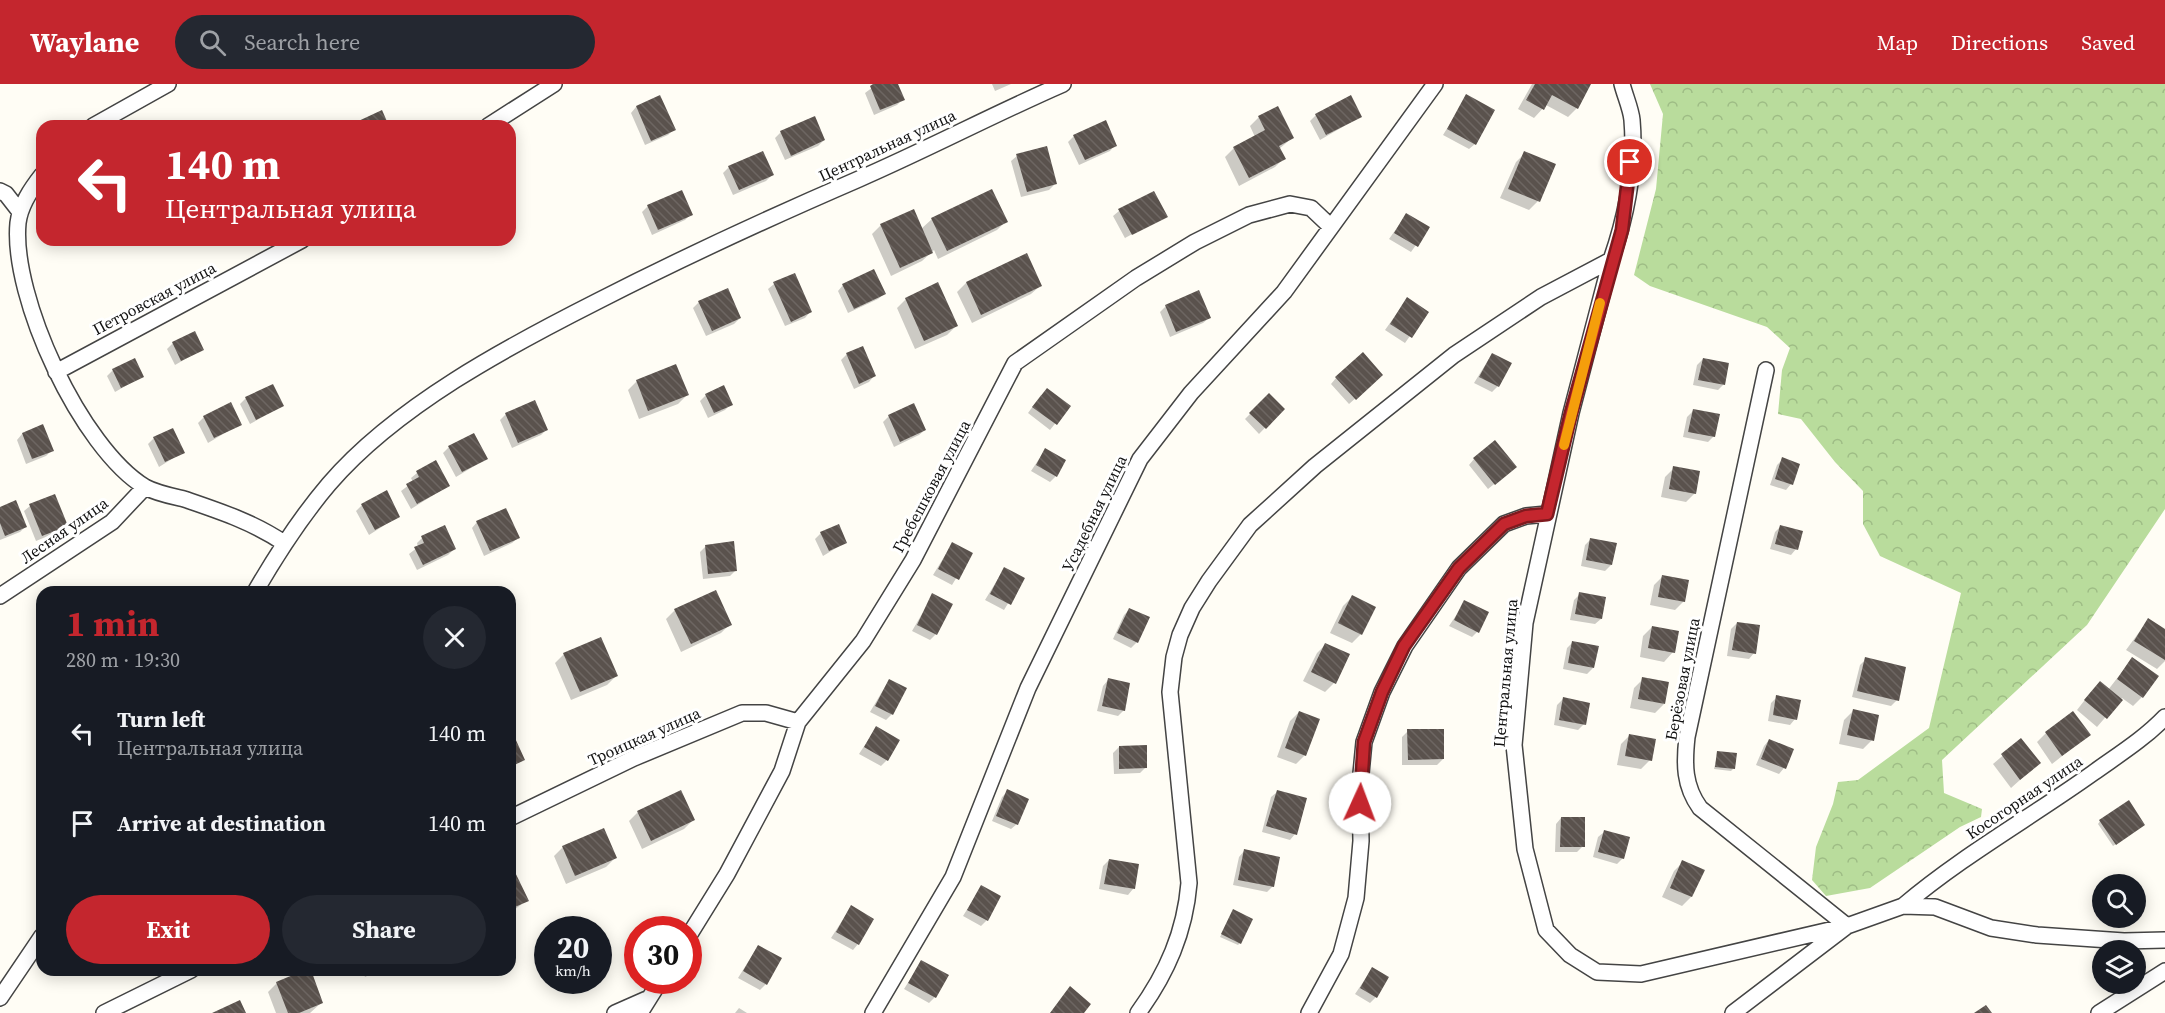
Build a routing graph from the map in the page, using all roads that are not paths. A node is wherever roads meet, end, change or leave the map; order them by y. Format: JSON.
{"nodes":[{"id":1,"x":168,"y":84,"type":"edge"},
{"id":2,"x":554,"y":84,"type":"edge"},
{"id":3,"x":1063,"y":84,"type":"edge"},
{"id":4,"x":1435,"y":84,"type":"edge"},
{"id":5,"x":1622,"y":84,"type":"edge"},
{"id":6,"x":104,"y":120,"type":"edge"},
{"id":7,"x":497,"y":120,"type":"edge"},
{"id":8,"x":36,"y":183,"type":"edge"},
{"id":9,"x":0,"y":191,"type":"edge"},
{"id":10,"x":20,"y":212,"type":"junction"},
{"id":11,"x":1330,"y":226,"type":"junction"},
{"id":12,"x":291,"y":246,"type":"edge"},
{"id":13,"x":1611,"y":260,"type":"junction"},
{"id":14,"x":1766,"y":370,"type":"dead end"},
{"id":15,"x":56,"y":372,"type":"junction"},
{"id":16,"x":145,"y":487,"type":"junction"},
{"id":17,"x":1547,"y":514,"type":"junction"},
{"id":18,"x":284,"y":543,"type":"junction"},
{"id":19,"x":259,"y":586,"type":"edge"},
{"id":20,"x":0,"y":596,"type":"edge"},
{"id":21,"x":2165,"y":717,"type":"edge"},
{"id":22,"x":798,"y":722,"type":"junction"},
{"id":23,"x":516,"y":815,"type":"edge"},
{"id":24,"x":1903,"y":906,"type":"junction"},
{"id":25,"x":701,"y":916,"type":"edge"},
{"id":26,"x":1847,"y":926,"type":"junction"},
{"id":27,"x":2165,"y":940,"type":"edge"},
{"id":28,"x":36,"y":945,"type":"edge"},
{"id":29,"x":2165,"y":971,"type":"edge"},
{"id":30,"x":179,"y":976,"type":"edge"},
{"id":31,"x":652,"y":994,"type":"edge"},
{"id":32,"x":0,"y":998,"type":"edge"},
{"id":33,"x":649,"y":998,"type":"junction"},
{"id":34,"x":104,"y":1013,"type":"edge"},
{"id":35,"x":615,"y":1013,"type":"edge"},
{"id":36,"x":640,"y":1013,"type":"edge"},
{"id":37,"x":873,"y":1013,"type":"edge"},
{"id":38,"x":1138,"y":1013,"type":"edge"},
{"id":39,"x":1309,"y":1013,"type":"edge"},
{"id":40,"x":1733,"y":1013,"type":"edge"},
{"id":41,"x":2099,"y":1013,"type":"edge"}],
"edges":[{"from":1,"to":6,"type":"street"},
{"from":2,"to":7,"type":"street"},
{"from":3,"to":18,"type":"street","name":"Центральная улица"},
{"from":4,"to":11,"type":"street","name":"Усадебная улица"},
{"from":5,"to":13,"type":"street","name":"Центральная улица"},
{"from":8,"to":10,"type":"street"},
{"from":9,"to":10,"type":"street"},
{"from":10,"to":15,"type":"street"},
{"from":11,"to":22,"type":"street","name":"Гребешковая улица"},
{"from":11,"to":37,"type":"street","name":"Усадебная улица"},
{"from":12,"to":15,"type":"street","name":"Петровская улица"},
{"from":13,"to":17,"type":"street","name":"Центральная улица"},
{"from":13,"to":38,"type":"street"},
{"from":14,"to":26,"type":"street","name":"Берёзовая улица"},
{"from":15,"to":16,"type":"street"},
{"from":16,"to":18,"type":"street"},
{"from":16,"to":20,"type":"street","name":"Лесная улица"},
{"from":17,"to":26,"type":"street","name":"Центральная улица"},
{"from":17,"to":39,"type":"street"},
{"from":18,"to":19,"type":"street","name":"Центральная улица"},
{"from":21,"to":24,"type":"street","name":"Косогорная улица"},
{"from":22,"to":23,"type":"street","name":"Троицкая улица"},
{"from":22,"to":25,"type":"street","name":"Гребешковая улица"},
{"from":24,"to":26,"type":"street","name":"Центральная улица"},
{"from":24,"to":27,"type":"street"},
{"from":26,"to":40,"type":"street"},
{"from":28,"to":32,"type":"street"},
{"from":29,"to":41,"type":"street"},
{"from":30,"to":34,"type":"street"},
{"from":31,"to":33,"type":"street"},
{"from":33,"to":35,"type":"street"},
{"from":33,"to":36,"type":"street"}]}
